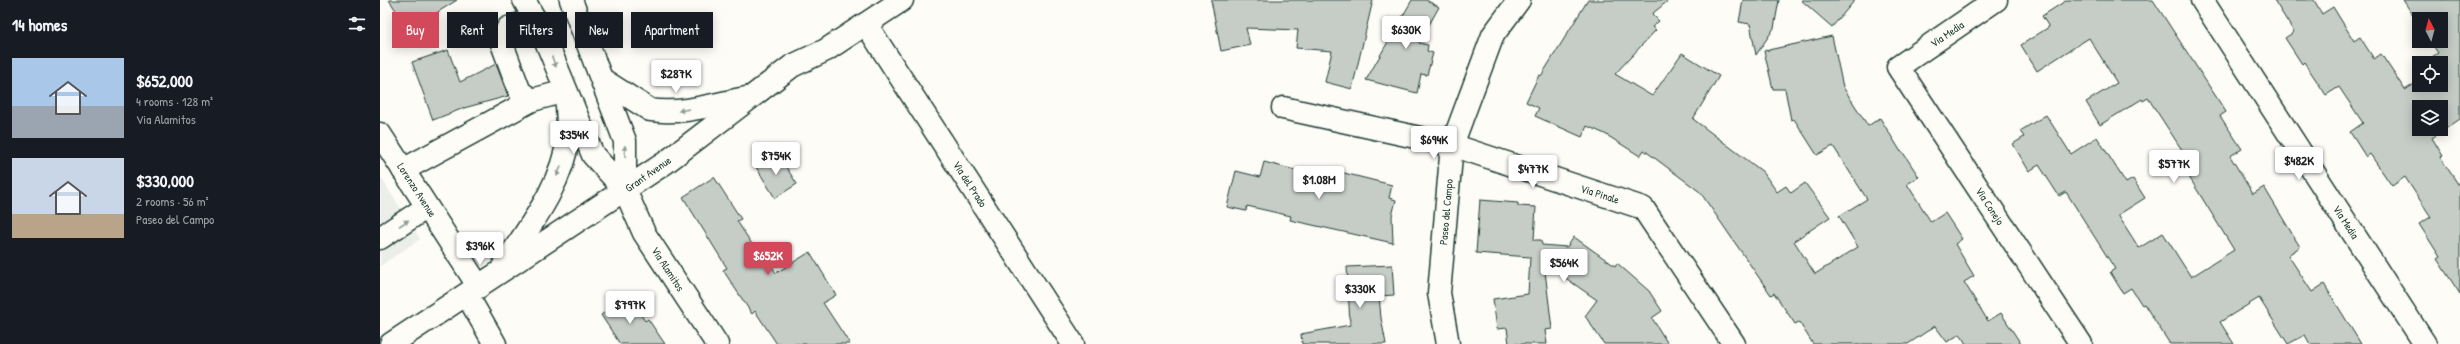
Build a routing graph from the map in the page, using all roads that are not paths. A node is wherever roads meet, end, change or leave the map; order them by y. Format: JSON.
{"nodes":[{"id":1,"x":524,"y":0,"type":"edge"},
{"id":2,"x":571,"y":0,"type":"edge"},
{"id":3,"x":902,"y":0,"type":"edge"},
{"id":4,"x":1519,"y":0,"type":"edge"},
{"id":5,"x":1996,"y":0,"type":"edge"},
{"id":6,"x":2202,"y":0,"type":"edge"},
{"id":7,"x":531,"y":12,"type":"edge"},
{"id":8,"x":866,"y":24,"type":"junction"},
{"id":9,"x":506,"y":32,"type":"edge"},
{"id":10,"x":547,"y":48,"type":"edge"},
{"id":11,"x":1898,"y":67,"type":"joint"},
{"id":12,"x":603,"y":80,"type":"junction"},
{"id":13,"x":566,"y":91,"type":"junction"},
{"id":14,"x":750,"y":97,"type":"junction"},
{"id":15,"x":532,"y":100,"type":"junction"},
{"id":16,"x":1283,"y":108,"type":"dead end"},
{"id":17,"x":380,"y":134,"type":"edge"},
{"id":18,"x":1452,"y":145,"type":"junction"},
{"id":19,"x":403,"y":170,"type":"junction"},
{"id":20,"x":625,"y":190,"type":"junction"},
{"id":21,"x":427,"y":207,"type":"junction"},
{"id":22,"x":380,"y":238,"type":"edge"},
{"id":23,"x":499,"y":274,"type":"junction"},
{"id":24,"x":473,"y":291,"type":"junction"},
{"id":25,"x":390,"y":344,"type":"edge"},
{"id":26,"x":495,"y":344,"type":"edge"},
{"id":27,"x":717,"y":344,"type":"edge"},
{"id":28,"x":1073,"y":344,"type":"edge"},
{"id":29,"x":1448,"y":344,"type":"edge"},
{"id":30,"x":1734,"y":344,"type":"edge"},
{"id":31,"x":2081,"y":344,"type":"edge"},
{"id":32,"x":2425,"y":344,"type":"edge"}],
"edges":[{"from":1,"to":7,"type":"street"},
{"from":2,"to":12,"type":"street"},
{"from":3,"to":8,"type":"street","name":"Grant Avenue"},
{"from":4,"to":18,"type":"street","name":"Paseo del Campo"},
{"from":5,"to":11,"type":"street","name":"Via Media"},
{"from":6,"to":32,"type":"street","name":"Via Media"},
{"from":8,"to":14,"type":"street","name":"Grant Avenue"},
{"from":8,"to":28,"type":"street","name":"Via del Prado"},
{"from":9,"to":15,"type":"street"},
{"from":10,"to":13,"type":"street","one_way":true},
{"from":11,"to":31,"type":"street","name":"Via Conejo"},
{"from":14,"to":12,"type":"street","one_way":true},
{"from":20,"to":12,"type":"street","one_way":true},
{"from":13,"to":15,"type":"street"},
{"from":13,"to":20,"type":"street"},
{"from":13,"to":23,"type":"street","one_way":true},
{"from":14,"to":20,"type":"street","name":"Grant Avenue"},
{"from":15,"to":19,"type":"street"},
{"from":16,"to":18,"type":"street","name":"Via Pinale"},
{"from":17,"to":19,"type":"street","name":"Lorenzo Avenue"},
{"from":18,"to":29,"type":"street","name":"Paseo del Campo"},
{"from":18,"to":30,"type":"street","name":"Via Pinale"},
{"from":19,"to":21,"type":"street","name":"Lorenzo Avenue"},
{"from":20,"to":23,"type":"street","name":"Grant Avenue"},
{"from":20,"to":27,"type":"street","name":"Via Alamitos"},
{"from":22,"to":21,"type":"street","one_way":true},
{"from":21,"to":24,"type":"street","name":"Lorenzo Avenue"},
{"from":23,"to":24,"type":"street","name":"Grant Avenue"},
{"from":24,"to":25,"type":"street","name":"Grant Avenue"},
{"from":24,"to":26,"type":"street","name":"Lorenzo Avenue"}]}
